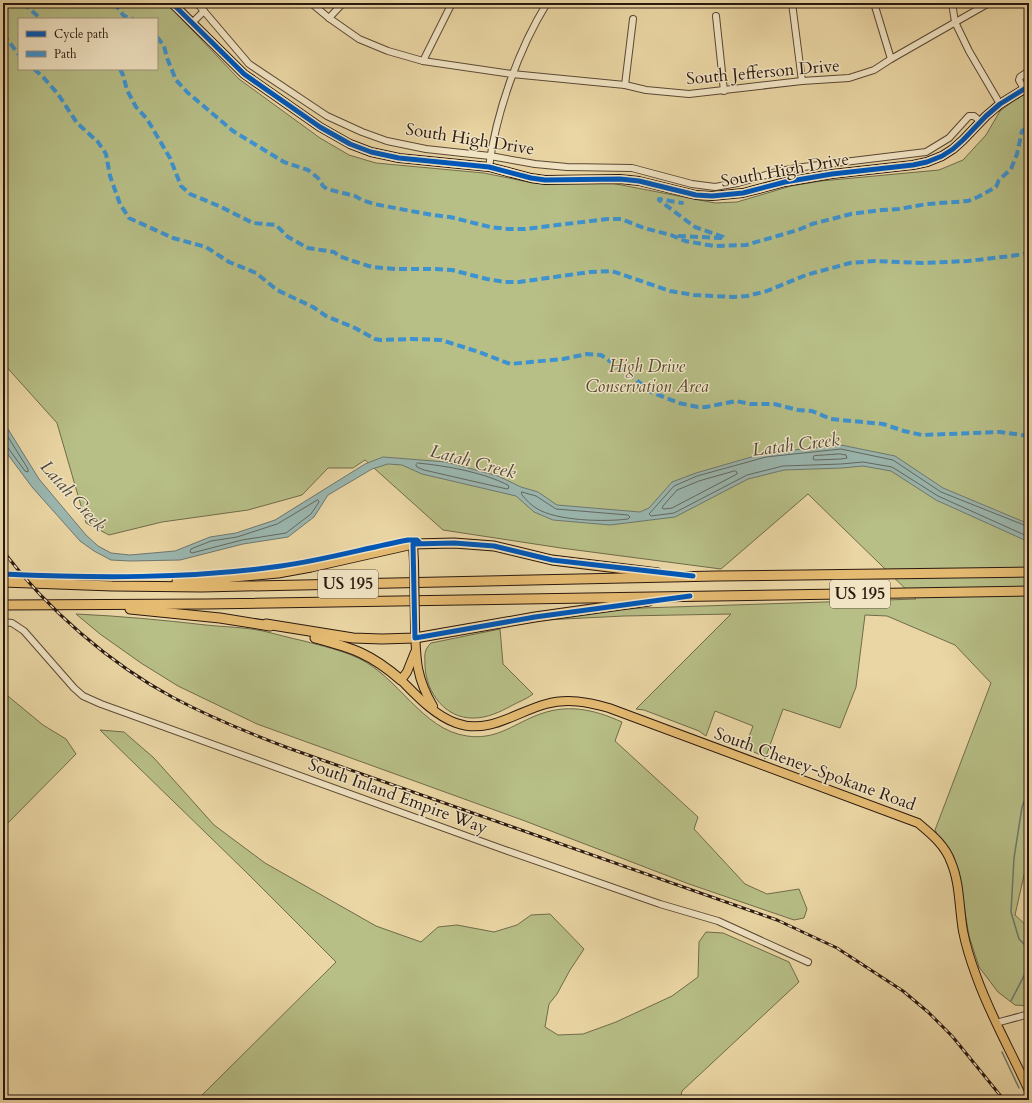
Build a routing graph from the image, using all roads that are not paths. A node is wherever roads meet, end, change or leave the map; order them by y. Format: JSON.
{"nodes":[{"id":1,"x":172,"y":3,"type":"edge"},
{"id":2,"x":197,"y":3,"type":"edge"},
{"id":3,"x":311,"y":3,"type":"edge"},
{"id":4,"x":343,"y":3,"type":"edge"},
{"id":5,"x":452,"y":3,"type":"edge"},
{"id":6,"x":547,"y":3,"type":"edge"},
{"id":7,"x":792,"y":3,"type":"edge"},
{"id":8,"x":874,"y":3,"type":"edge"},
{"id":9,"x":952,"y":3,"type":"edge"},
{"id":10,"x":989,"y":3,"type":"edge"},
{"id":11,"x":204,"y":11,"type":"junction"},
{"id":12,"x":716,"y":16,"type":"dead end"},
{"id":13,"x":329,"y":18,"type":"junction"},
{"id":14,"x":633,"y":18,"type":"dead end"},
{"id":15,"x":193,"y":22,"type":"junction"},
{"id":16,"x":955,"y":22,"type":"junction"},
{"id":17,"x":892,"y":59,"type":"junction"},
{"id":18,"x":423,"y":61,"type":"junction"},
{"id":19,"x":1029,"y":71,"type":"edge"},
{"id":20,"x":512,"y":74,"type":"junction"},
{"id":21,"x":802,"y":81,"type":"junction"},
{"id":22,"x":625,"y":86,"type":"junction"},
{"id":23,"x":1027,"y":87,"type":"edge"},
{"id":24,"x":724,"y":91,"type":"junction"},
{"id":25,"x":1000,"y":104,"type":"junction"},
{"id":26,"x":327,"y":116,"type":"junction"},
{"id":27,"x":981,"y":122,"type":"junction"},
{"id":28,"x":320,"y":127,"type":"junction"},
{"id":29,"x":490,"y":156,"type":"junction"},
{"id":30,"x":489,"y":167,"type":"junction"},
{"id":31,"x":413,"y":544,"type":"junction"},
{"id":32,"x":1029,"y":572,"type":"edge"},
{"id":33,"x":693,"y":576,"type":"junction"},
{"id":34,"x":3,"y":582,"type":"edge"},
{"id":35,"x":93,"y":585,"type":"junction"},
{"id":36,"x":1029,"y":591,"type":"edge"},
{"id":37,"x":690,"y":596,"type":"junction"},
{"id":38,"x":3,"y":605,"type":"edge"},
{"id":39,"x":91,"y":605,"type":"junction"},
{"id":40,"x":3,"y":622,"type":"edge"},
{"id":41,"x":266,"y":624,"type":"junction"},
{"id":42,"x":415,"y":638,"type":"junction"},
{"id":43,"x":416,"y":652,"type":"junction"},
{"id":44,"x":400,"y":680,"type":"junction"},
{"id":45,"x":436,"y":711,"type":"junction"},
{"id":46,"x":808,"y":962,"type":"dead end"},
{"id":47,"x":1029,"y":1014,"type":"edge"},
{"id":48,"x":996,"y":1023,"type":"junction"},
{"id":49,"x":1029,"y":1091,"type":"edge"}],
"edges":[{"from":1,"to":15,"type":"main road","name":"South High Drive"},
{"from":2,"to":11,"type":"street","name":"South High Drive"},
{"from":3,"to":13,"type":"street","name":"South Jefferson Drive"},
{"from":4,"to":13,"type":"street"},
{"from":5,"to":18,"type":"street"},
{"from":6,"to":20,"type":"street"},
{"from":7,"to":21,"type":"street"},
{"from":8,"to":17,"type":"street"},
{"from":9,"to":16,"type":"street"},
{"from":10,"to":16,"type":"street","name":"South Jefferson Drive"},
{"from":11,"to":15,"type":"street"},
{"from":11,"to":26,"type":"street","name":"South High Drive"},
{"from":12,"to":24,"type":"street"},
{"from":13,"to":18,"type":"street","name":"South Jefferson Drive"},
{"from":14,"to":22,"type":"street"},
{"from":15,"to":28,"type":"main road","name":"South High Drive"},
{"from":16,"to":17,"type":"street","name":"South Jefferson Drive"},
{"from":16,"to":25,"type":"street"},
{"from":17,"to":21,"type":"street","name":"South Jefferson Drive"},
{"from":18,"to":20,"type":"street","name":"South Jefferson Drive"},
{"from":19,"to":23,"type":"street"},
{"from":20,"to":22,"type":"street","name":"South Jefferson Drive"},
{"from":20,"to":29,"type":"street"},
{"from":21,"to":24,"type":"street","name":"South Jefferson Drive"},
{"from":22,"to":24,"type":"street","name":"South Jefferson Drive"},
{"from":23,"to":25,"type":"main road","name":"South High Drive"},
{"from":25,"to":27,"type":"main road","name":"South High Drive"},
{"from":26,"to":28,"type":"street"},
{"from":26,"to":29,"type":"street","name":"South High Drive"},
{"from":27,"to":29,"type":"street","name":"South High Drive"},
{"from":27,"to":30,"type":"main road","name":"South High Drive"},
{"from":28,"to":30,"type":"main road","name":"South High Drive"},
{"from":29,"to":30,"type":"street"},
{"from":31,"to":33,"type":"highway"},
{"from":31,"to":35,"type":"highway"},
{"from":31,"to":42,"type":"main road","name":"South Cheney-Spokane Road","bridge":true},
{"from":32,"to":33,"type":"highway","number":"US 195"},
{"from":33,"to":35,"type":"highway","number":"US 195"},
{"from":34,"to":35,"type":"highway","number":"US 195"},
{"from":36,"to":37,"type":"highway","number":"US 195"},
{"from":37,"to":39,"type":"highway","number":"US 195"},
{"from":37,"to":42,"type":"highway"},
{"from":38,"to":39,"type":"highway","number":"US 195"},
{"from":39,"to":41,"type":"highway"},
{"from":40,"to":46,"type":"street","name":"South Inland Empire Way"},
{"from":41,"to":42,"type":"highway"},
{"from":41,"to":44,"type":"highway"},
{"from":42,"to":43,"type":"main road","name":"South Cheney-Spokane Road"},
{"from":43,"to":44,"type":"main road","name":"South Cheney-Spokane Road"},
{"from":43,"to":45,"type":"main road","name":"South Cheney-Spokane Road"},
{"from":44,"to":45,"type":"main road","name":"South Cheney-Spokane Road"},
{"from":45,"to":48,"type":"main road","name":"South Cheney-Spokane Road"},
{"from":47,"to":48,"type":"street"},
{"from":48,"to":49,"type":"main road","name":"South Cheney-Spokane Road"}]}
